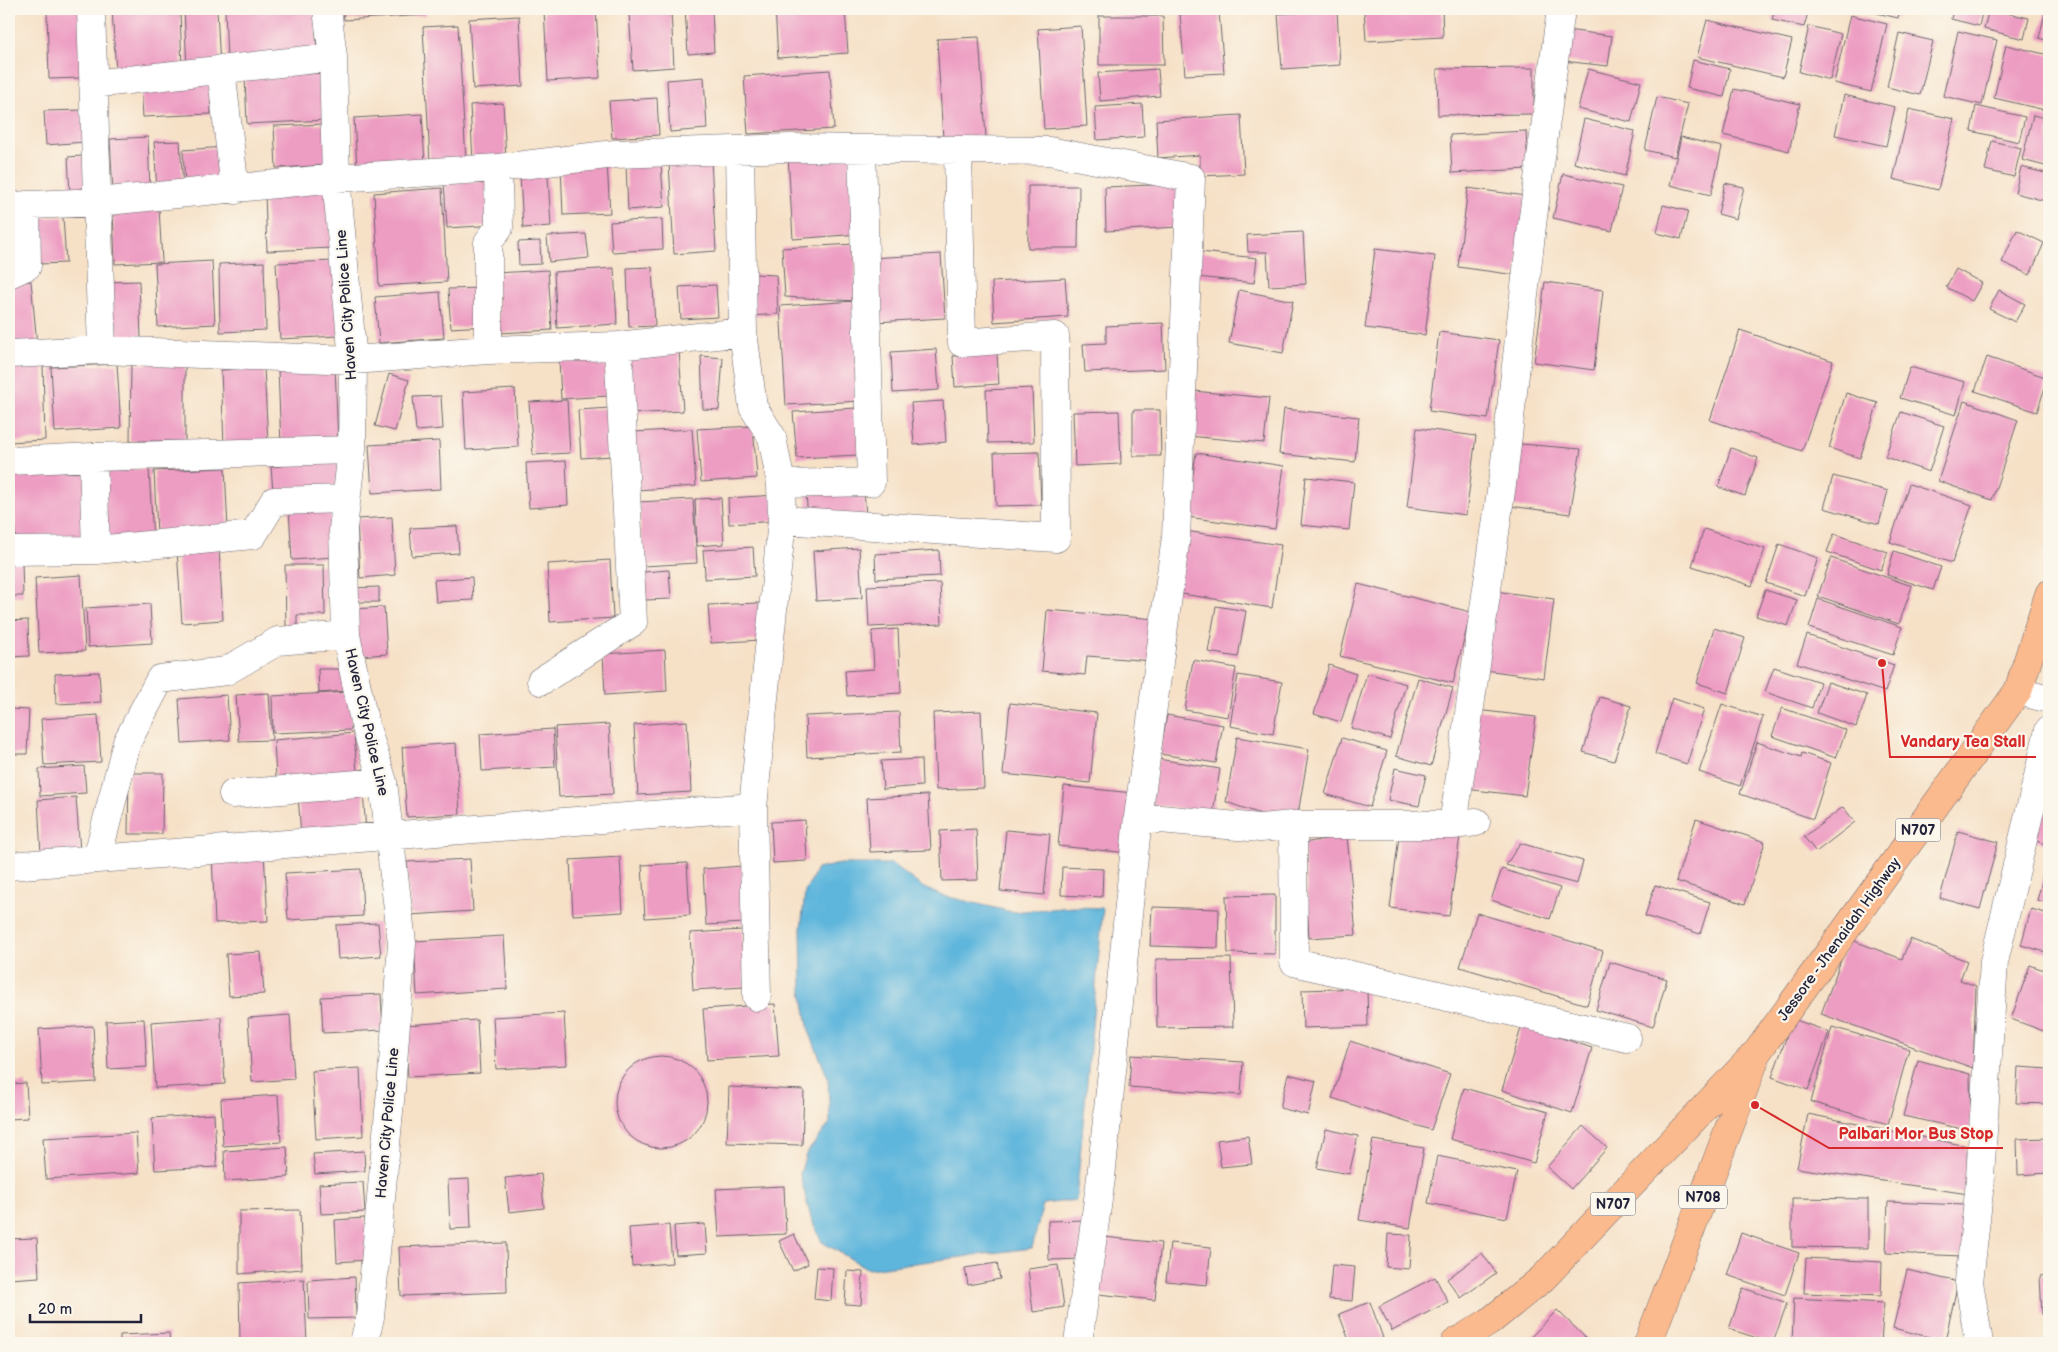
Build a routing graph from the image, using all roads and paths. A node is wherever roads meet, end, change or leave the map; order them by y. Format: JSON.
{"nodes":[{"id":1,"x":91,"y":9,"type":"edge"},
{"id":2,"x":327,"y":9,"type":"edge"},
{"id":3,"x":1561,"y":9,"type":"edge"},
{"id":4,"x":333,"y":57,"type":"junction"},
{"id":5,"x":221,"y":69,"type":"junction"},
{"id":6,"x":93,"y":84,"type":"junction"},
{"id":7,"x":862,"y":149,"type":"junction"},
{"id":8,"x":740,"y":150,"type":"junction"},
{"id":9,"x":958,"y":150,"type":"junction"},
{"id":10,"x":498,"y":168,"type":"junction"},
{"id":11,"x":336,"y":178,"type":"junction"},
{"id":12,"x":235,"y":190,"type":"junction"},
{"id":13,"x":98,"y":202,"type":"junction"},
{"id":14,"x":18,"y":206,"type":"edge"},
{"id":15,"x":9,"y":274,"type":"edge"},
{"id":16,"x":743,"y":332,"type":"junction"},
{"id":17,"x":618,"y":346,"type":"junction"},
{"id":18,"x":102,"y":350,"type":"junction"},
{"id":19,"x":488,"y":350,"type":"junction"},
{"id":20,"x":9,"y":354,"type":"edge"},
{"id":21,"x":353,"y":360,"type":"junction"},
{"id":22,"x":352,"y":450,"type":"junction"},
{"id":23,"x":93,"y":457,"type":"junction"},
{"id":24,"x":9,"y":461,"type":"edge"},
{"id":25,"x":781,"y":484,"type":"junction"},
{"id":26,"x":345,"y":499,"type":"junction"},
{"id":27,"x":782,"y":520,"type":"junction"},
{"id":28,"x":96,"y":550,"type":"junction"},
{"id":29,"x":9,"y":551,"type":"edge"},
{"id":30,"x":2049,"y":594,"type":"edge"},
{"id":31,"x":346,"y":635,"type":"junction"},
{"id":32,"x":541,"y":681,"type":"dead end"},
{"id":33,"x":2018,"y":691,"type":"junction"},
{"id":34,"x":2049,"y":699,"type":"edge"},
{"id":35,"x":2049,"y":730,"type":"edge"},
{"id":36,"x":383,"y":782,"type":"junction"},
{"id":37,"x":233,"y":794,"type":"dead end"},
{"id":38,"x":753,"y":807,"type":"junction"},
{"id":39,"x":1138,"y":817,"type":"junction"},
{"id":40,"x":1293,"y":824,"type":"junction"},
{"id":41,"x":390,"y":836,"type":"junction"},
{"id":42,"x":97,"y":859,"type":"junction"},
{"id":43,"x":9,"y":866,"type":"edge"},
{"id":44,"x":757,"y":997,"type":"dead end"},
{"id":45,"x":1627,"y":1038,"type":"dead end"},
{"id":46,"x":1758,"y":1051,"type":"junction"},
{"id":47,"x":364,"y":1343,"type":"edge"},
{"id":48,"x":1078,"y":1343,"type":"edge"},
{"id":49,"x":1455,"y":1343,"type":"edge"},
{"id":50,"x":1648,"y":1343,"type":"edge"},
{"id":51,"x":1979,"y":1343,"type":"edge"}],
"edges":[{"from":1,"to":6,"type":"street"},
{"from":2,"to":4,"type":"street","name":"Haven City Police Line"},
{"from":3,"to":40,"type":"street"},
{"from":4,"to":5,"type":"street"},
{"from":4,"to":11,"type":"street","name":"Haven City Police Line"},
{"from":5,"to":6,"type":"street"},
{"from":5,"to":12,"type":"street"},
{"from":6,"to":13,"type":"street"},
{"from":7,"to":8,"type":"street"},
{"from":7,"to":9,"type":"street"},
{"from":7,"to":25,"type":"street"},
{"from":8,"to":10,"type":"street"},
{"from":8,"to":16,"type":"street"},
{"from":9,"to":27,"type":"street"},
{"from":9,"to":39,"type":"street"},
{"from":10,"to":11,"type":"street"},
{"from":10,"to":19,"type":"street"},
{"from":11,"to":12,"type":"street"},
{"from":11,"to":21,"type":"street","name":"Haven City Police Line"},
{"from":12,"to":13,"type":"street"},
{"from":13,"to":14,"type":"street"},
{"from":13,"to":18,"type":"street"},
{"from":14,"to":15,"type":"street"},
{"from":16,"to":17,"type":"street"},
{"from":16,"to":25,"type":"street"},
{"from":17,"to":19,"type":"street"},
{"from":17,"to":32,"type":"street"},
{"from":18,"to":20,"type":"street"},
{"from":18,"to":21,"type":"street"},
{"from":19,"to":21,"type":"street"},
{"from":21,"to":22,"type":"street","name":"Haven City Police Line"},
{"from":22,"to":23,"type":"street"},
{"from":22,"to":26,"type":"street","name":"Haven City Police Line"},
{"from":23,"to":24,"type":"street"},
{"from":23,"to":28,"type":"street"},
{"from":25,"to":27,"type":"street"},
{"from":26,"to":28,"type":"street"},
{"from":26,"to":31,"type":"street","name":"Haven City Police Line"},
{"from":27,"to":38,"type":"street"},
{"from":28,"to":29,"type":"street"},
{"from":30,"to":33,"type":"highway","name":"Jessore - Jhenaidah Highway","number":"N707"},
{"from":31,"to":36,"type":"street","name":"Haven City Police Line"},
{"from":31,"to":42,"type":"street"},
{"from":33,"to":34,"type":"street"},
{"from":33,"to":46,"type":"highway","name":"Jessore - Jhenaidah Highway","number":"N707"},
{"from":35,"to":51,"type":"street"},
{"from":36,"to":37,"type":"street"},
{"from":36,"to":41,"type":"street","name":"Haven City Police Line"},
{"from":38,"to":41,"type":"street"},
{"from":38,"to":44,"type":"street"},
{"from":39,"to":40,"type":"street"},
{"from":39,"to":48,"type":"street"},
{"from":40,"to":45,"type":"street"},
{"from":41,"to":42,"type":"street"},
{"from":41,"to":47,"type":"street","name":"Haven City Police Line"},
{"from":42,"to":43,"type":"street"},
{"from":46,"to":49,"type":"highway","number":"N707"},
{"from":46,"to":50,"type":"highway","number":"N708"}]}
